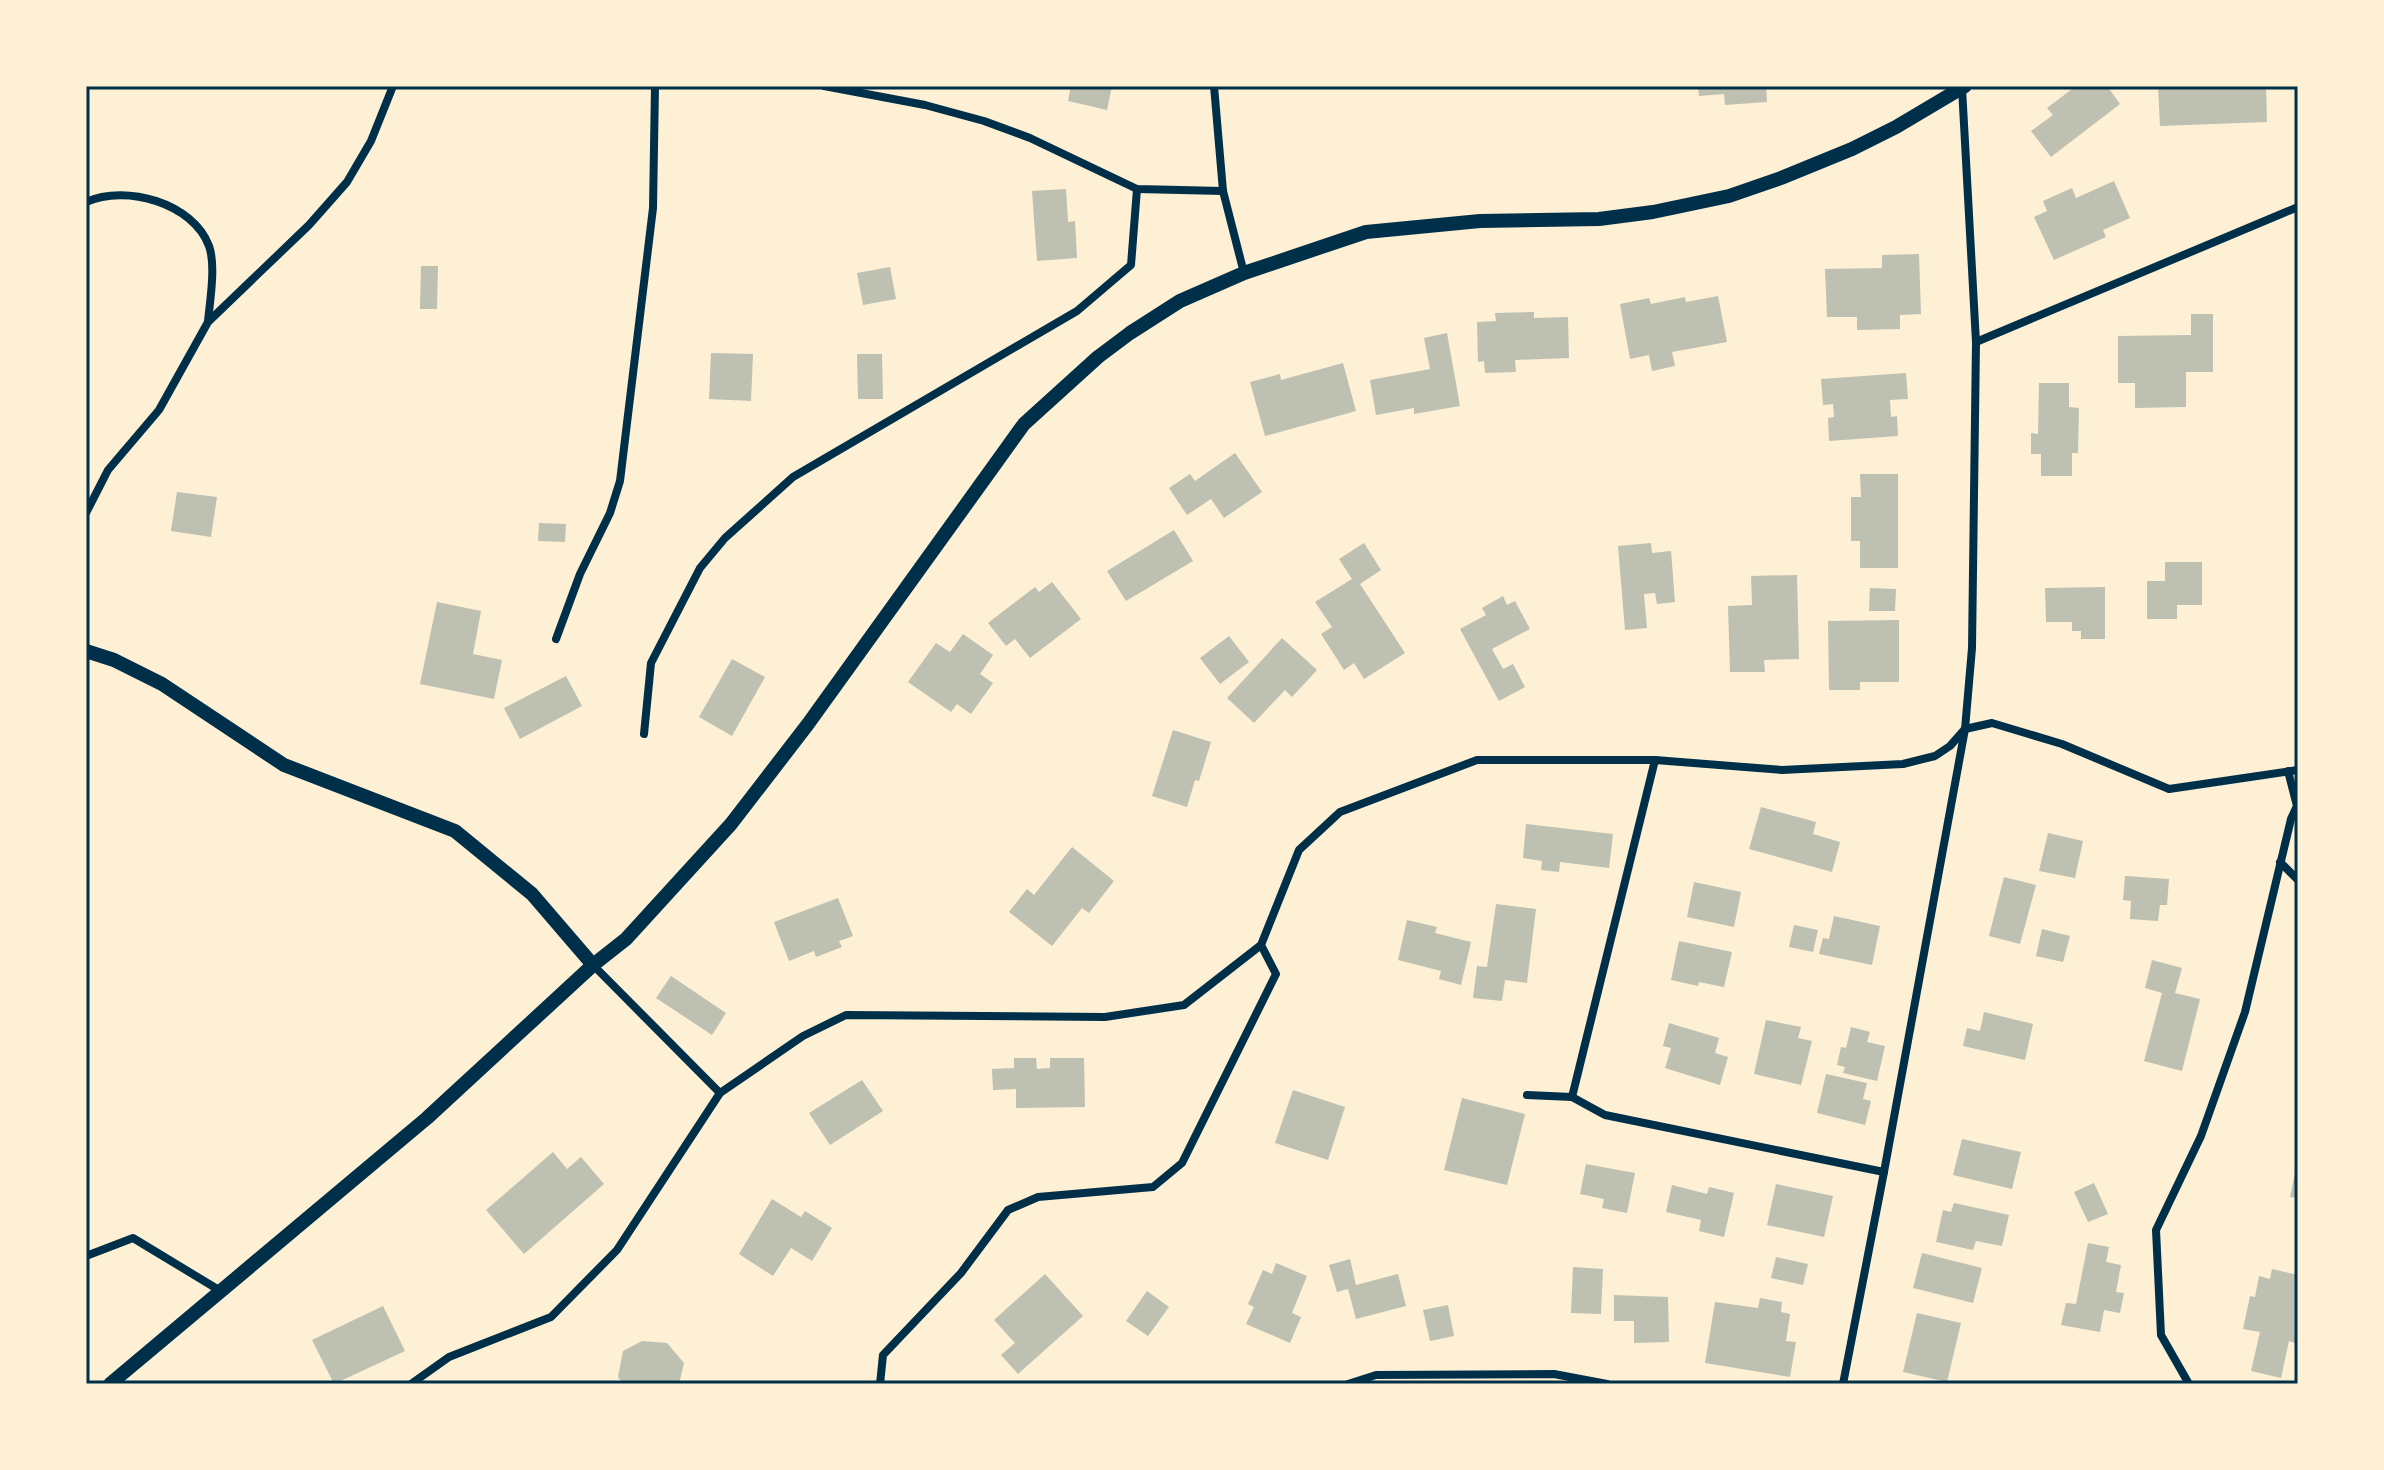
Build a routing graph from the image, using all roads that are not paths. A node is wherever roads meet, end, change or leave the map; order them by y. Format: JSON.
{"nodes":[{"id":1,"x":393,"y":86,"type":"edge"},
{"id":2,"x":655,"y":86,"type":"edge"},
{"id":3,"x":824,"y":86,"type":"edge"},
{"id":4,"x":1214,"y":86,"type":"edge"},
{"id":5,"x":1964,"y":87,"type":"edge"},
{"id":6,"x":1137,"y":189,"type":"junction"},
{"id":7,"x":1223,"y":191,"type":"junction"},
{"id":8,"x":86,"y":202,"type":"edge"},
{"id":9,"x":2298,"y":207,"type":"edge"},
{"id":10,"x":1244,"y":273,"type":"junction"},
{"id":11,"x":208,"y":322,"type":"junction"},
{"id":12,"x":1976,"y":342,"type":"junction"},
{"id":13,"x":86,"y":513,"type":"edge"},
{"id":14,"x":556,"y":639,"type":"dead end"},
{"id":15,"x":86,"y":651,"type":"edge"},
{"id":16,"x":1965,"y":729,"type":"junction"},
{"id":17,"x":644,"y":734,"type":"dead end"},
{"id":18,"x":1655,"y":760,"type":"junction"},
{"id":19,"x":2293,"y":770,"type":"edge"},
{"id":20,"x":2280,"y":862,"type":"junction"},
{"id":21,"x":2298,"y":880,"type":"edge"},
{"id":22,"x":1261,"y":945,"type":"junction"},
{"id":23,"x":593,"y":965,"type":"junction"},
{"id":24,"x":720,"y":1093,"type":"junction"},
{"id":25,"x":1527,"y":1095,"type":"dead end"},
{"id":26,"x":1572,"y":1097,"type":"junction"},
{"id":27,"x":1884,"y":1172,"type":"junction"},
{"id":28,"x":86,"y":1256,"type":"edge"},
{"id":29,"x":219,"y":1290,"type":"junction"},
{"id":30,"x":110,"y":1384,"type":"edge"},
{"id":31,"x":411,"y":1384,"type":"edge"},
{"id":32,"x":880,"y":1384,"type":"edge"},
{"id":33,"x":1348,"y":1384,"type":"edge"},
{"id":34,"x":1607,"y":1384,"type":"edge"},
{"id":35,"x":1843,"y":1384,"type":"edge"},
{"id":36,"x":2189,"y":1384,"type":"edge"}],
"edges":[{"from":1,"to":11,"type":"street"},
{"from":2,"to":14,"type":"street"},
{"from":3,"to":6,"type":"street"},
{"from":4,"to":7,"type":"street"},
{"from":5,"to":10,"type":"street"},
{"from":5,"to":12,"type":"street"},
{"from":6,"to":7,"type":"street"},
{"from":6,"to":17,"type":"street"},
{"from":7,"to":10,"type":"street"},
{"from":8,"to":11,"type":"street"},
{"from":9,"to":12,"type":"street"},
{"from":10,"to":23,"type":"street"},
{"from":11,"to":13,"type":"street"},
{"from":12,"to":16,"type":"street"},
{"from":15,"to":23,"type":"street"},
{"from":16,"to":18,"type":"street"},
{"from":16,"to":19,"type":"street"},
{"from":16,"to":27,"type":"street"},
{"from":18,"to":22,"type":"street"},
{"from":18,"to":26,"type":"street"},
{"from":19,"to":20,"type":"street"},
{"from":20,"to":21,"type":"street"},
{"from":20,"to":36,"type":"street"},
{"from":22,"to":24,"type":"street"},
{"from":22,"to":32,"type":"street"},
{"from":23,"to":24,"type":"street"},
{"from":23,"to":29,"type":"street"},
{"from":24,"to":31,"type":"street"},
{"from":25,"to":26,"type":"street"},
{"from":26,"to":27,"type":"street"},
{"from":27,"to":35,"type":"street"},
{"from":28,"to":29,"type":"street"},
{"from":29,"to":30,"type":"street"},
{"from":33,"to":34,"type":"street"}]}
